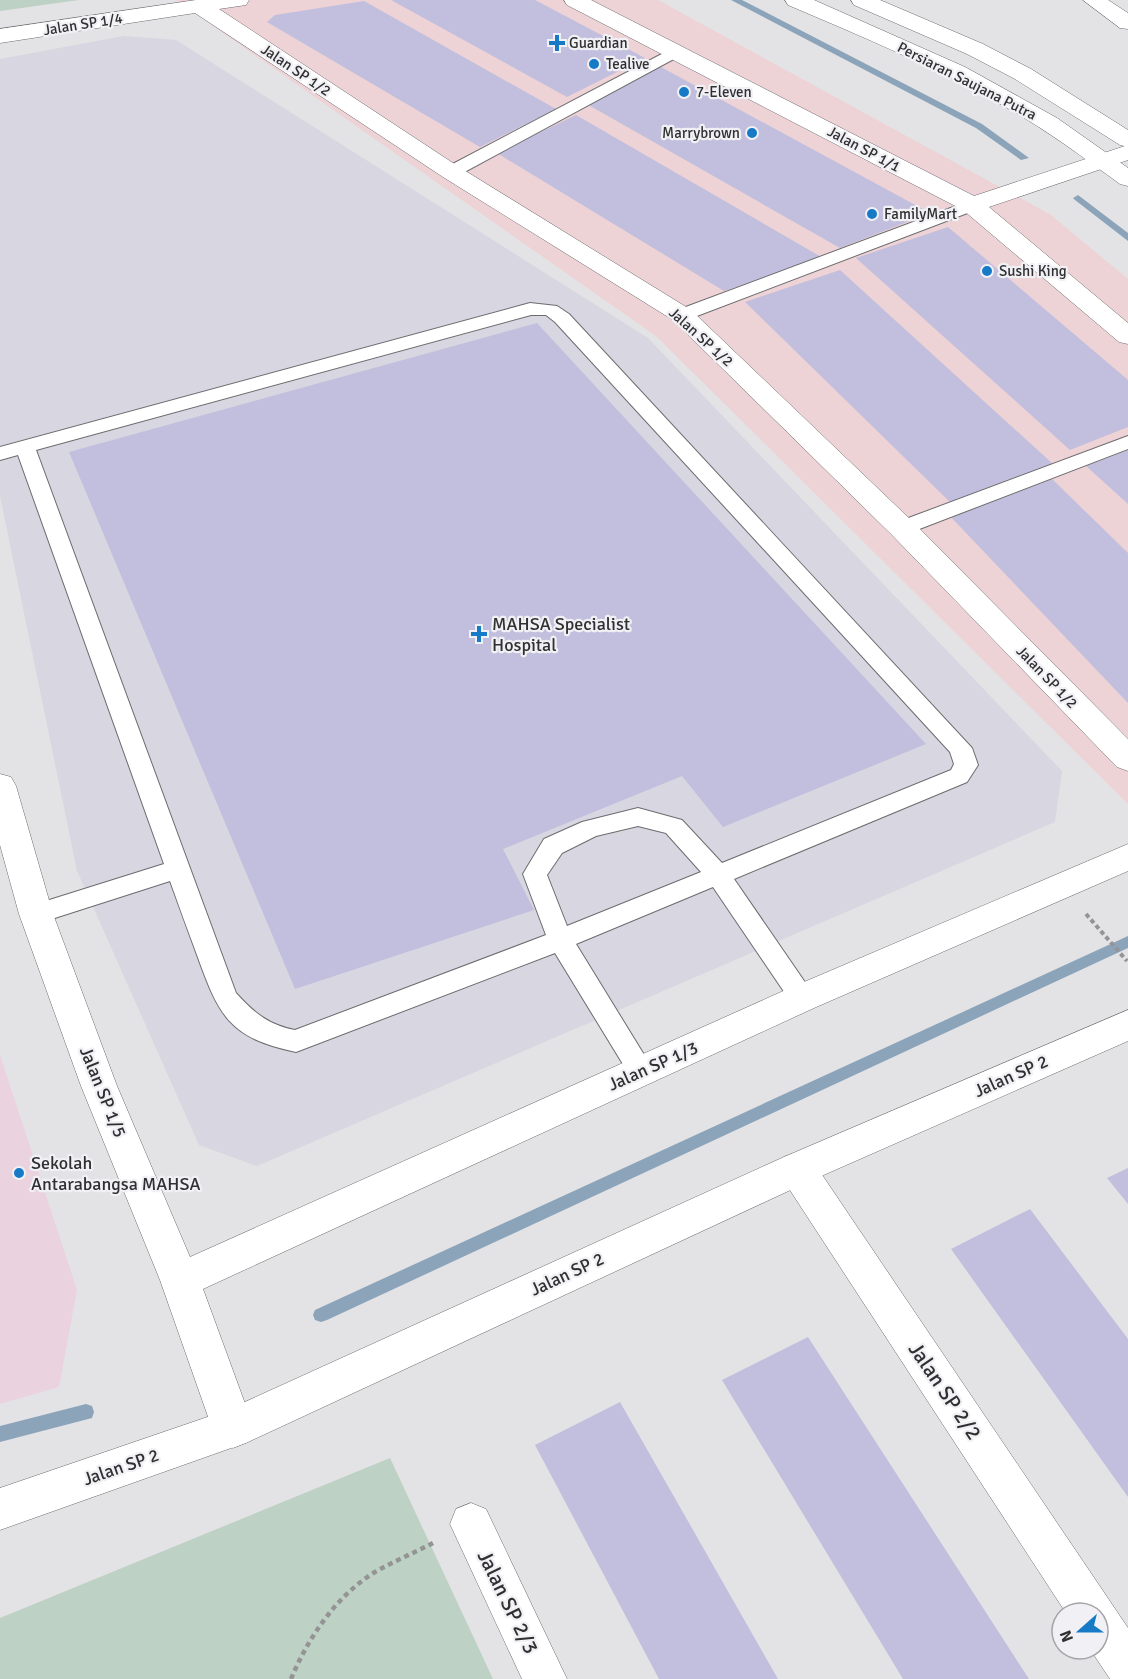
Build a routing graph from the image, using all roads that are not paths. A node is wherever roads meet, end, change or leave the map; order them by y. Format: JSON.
{"nodes":[{"id":1,"x":238,"y":0,"type":"edge"},
{"id":2,"x":574,"y":0,"type":"edge"},
{"id":3,"x":796,"y":0,"type":"edge"},
{"id":4,"x":862,"y":0,"type":"edge"},
{"id":5,"x":1094,"y":0,"type":"edge"},
{"id":6,"x":199,"y":6,"type":"junction"},
{"id":7,"x":1128,"y":24,"type":"edge"},
{"id":8,"x":0,"y":36,"type":"edge"},
{"id":9,"x":677,"y":51,"type":"junction"},
{"id":10,"x":1128,"y":140,"type":"edge"},
{"id":11,"x":1128,"y":152,"type":"edge"},
{"id":12,"x":1102,"y":160,"type":"junction"},
{"id":13,"x":451,"y":172,"type":"junction"},
{"id":14,"x":1128,"y":179,"type":"edge"},
{"id":15,"x":972,"y":205,"type":"junction"},
{"id":16,"x":682,"y":315,"type":"junction"},
{"id":17,"x":1128,"y":336,"type":"edge"},
{"id":18,"x":1128,"y":442,"type":"edge"},
{"id":19,"x":25,"y":447,"type":"junction"},
{"id":20,"x":0,"y":454,"type":"edge"},
{"id":21,"x":902,"y":528,"type":"junction"},
{"id":22,"x":1128,"y":759,"type":"edge"},
{"id":23,"x":0,"y":786,"type":"edge"},
{"id":24,"x":1128,"y":857,"type":"edge"},
{"id":25,"x":178,"y":869,"type":"junction"},
{"id":26,"x":719,"y":876,"type":"junction"},
{"id":27,"x":36,"y":914,"type":"junction"},
{"id":28,"x":560,"y":940,"type":"junction"},
{"id":29,"x":802,"y":998,"type":"junction"},
{"id":30,"x":1128,"y":1025,"type":"edge"},
{"id":31,"x":640,"y":1071,"type":"junction"},
{"id":32,"x":797,"y":1169,"type":"junction"},
{"id":33,"x":180,"y":1280,"type":"junction"},
{"id":34,"x":233,"y":1428,"type":"junction"},
{"id":35,"x":0,"y":1509,"type":"edge"},
{"id":36,"x":471,"y":1524,"type":"road end"},
{"id":37,"x":1084,"y":1601,"type":"edge"},
{"id":38,"x":1110,"y":1640,"type":"edge"},
{"id":39,"x":1128,"y":1667,"type":"edge"},
{"id":40,"x":545,"y":1679,"type":"edge"}],
"edges":[{"from":1,"to":6,"type":"street","name":"Jalan SP 1/4"},
{"from":2,"to":9,"type":"street","name":"Jalan SP 1/1"},
{"from":3,"to":12,"type":"street","name":"Persiaran Saujana Putra"},
{"from":4,"to":10,"type":"street","name":"Persiaran Saujana Putra"},
{"from":5,"to":7,"type":"street"},
{"from":6,"to":8,"type":"street","name":"Jalan SP 1/4"},
{"from":6,"to":13,"type":"street","name":"Jalan SP 1/2"},
{"from":9,"to":13,"type":"lane"},
{"from":9,"to":15,"type":"street","name":"Jalan SP 1/1"},
{"from":11,"to":12,"type":"street"},
{"from":12,"to":14,"type":"street","name":"Persiaran Saujana Putra"},
{"from":12,"to":15,"type":"street"},
{"from":13,"to":16,"type":"street","name":"Jalan SP 1/2"},
{"from":15,"to":16,"type":"lane"},
{"from":15,"to":17,"type":"street","name":"Jalan SP 1/1"},
{"from":16,"to":21,"type":"street","name":"Jalan SP 1/2"},
{"from":18,"to":21,"type":"lane"},
{"from":19,"to":20,"type":"lane"},
{"from":19,"to":25,"type":"lane"},
{"from":19,"to":26,"type":"lane"},
{"from":21,"to":22,"type":"street","name":"Jalan SP 1/2"},
{"from":23,"to":27,"type":"street","name":"Jalan SP 1/5"},
{"from":24,"to":29,"type":"street","name":"Jalan SP 1/3"},
{"from":25,"to":27,"type":"lane"},
{"from":25,"to":28,"type":"lane"},
{"from":26,"to":28,"type":"lane"},
{"from":26,"to":28,"type":"lane"},
{"from":26,"to":29,"type":"lane"},
{"from":27,"to":33,"type":"street","name":"Jalan SP 1/5"},
{"from":28,"to":31,"type":"lane"},
{"from":29,"to":31,"type":"street","name":"Jalan SP 1/3"},
{"from":30,"to":32,"type":"street","name":"Jalan SP 2"},
{"from":31,"to":33,"type":"street","name":"Jalan SP 1/3"},
{"from":32,"to":34,"type":"street","name":"Jalan SP 2"},
{"from":32,"to":37,"type":"street","name":"Jalan SP 2/2"},
{"from":33,"to":34,"type":"street","name":"Jalan SP 1/5"},
{"from":34,"to":35,"type":"street","name":"Jalan SP 2"},
{"from":36,"to":40,"type":"street","name":"Jalan SP 2/3"},
{"from":38,"to":39,"type":"street"}]}
